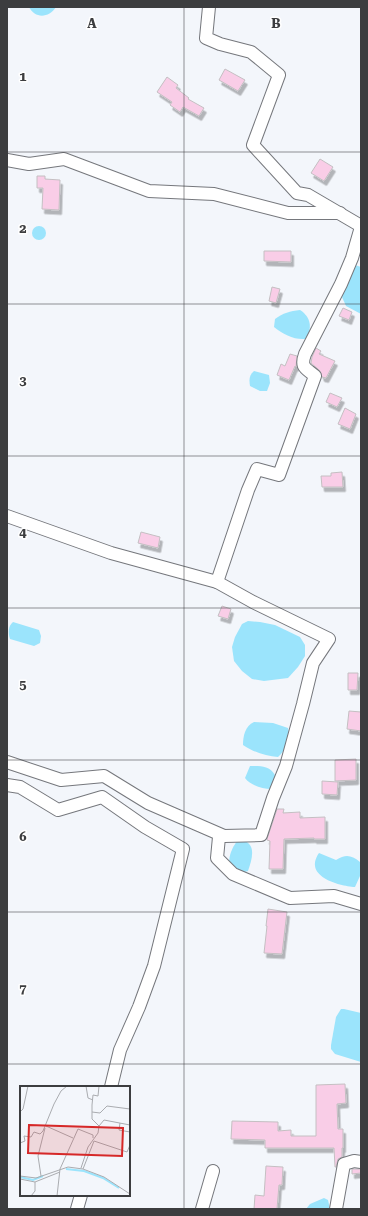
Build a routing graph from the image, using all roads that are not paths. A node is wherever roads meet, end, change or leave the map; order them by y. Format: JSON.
{"nodes":[{"id":1,"x":209,"y":7,"type":"edge"},
{"id":2,"x":7,"y":160,"type":"edge"},
{"id":3,"x":340,"y":212,"type":"junction"},
{"id":4,"x":361,"y":226,"type":"edge"},
{"id":5,"x":7,"y":516,"type":"edge"},
{"id":6,"x":217,"y":582,"type":"junction"},
{"id":7,"x":7,"y":762,"type":"edge"},
{"id":8,"x":7,"y":785,"type":"edge"},
{"id":9,"x":224,"y":836,"type":"junction"},
{"id":10,"x":361,"y":904,"type":"edge"},
{"id":11,"x":111,"y":1086,"type":"edge"},
{"id":12,"x":361,"y":1162,"type":"edge"},
{"id":13,"x":213,"y":1171,"type":"dead end"},
{"id":14,"x":81,"y":1196,"type":"edge"},
{"id":15,"x":77,"y":1209,"type":"edge"},
{"id":16,"x":202,"y":1209,"type":"edge"},
{"id":17,"x":336,"y":1209,"type":"edge"}],
"edges":[{"from":1,"to":3,"type":"street"},
{"from":2,"to":3,"type":"street"},
{"from":3,"to":4,"type":"street"},
{"from":4,"to":6,"type":"street"},
{"from":5,"to":6,"type":"street"},
{"from":6,"to":9,"type":"street"},
{"from":7,"to":9,"type":"street"},
{"from":8,"to":11,"type":"street"},
{"from":9,"to":10,"type":"street"},
{"from":12,"to":17,"type":"street"},
{"from":13,"to":16,"type":"street"},
{"from":14,"to":15,"type":"street"}]}
